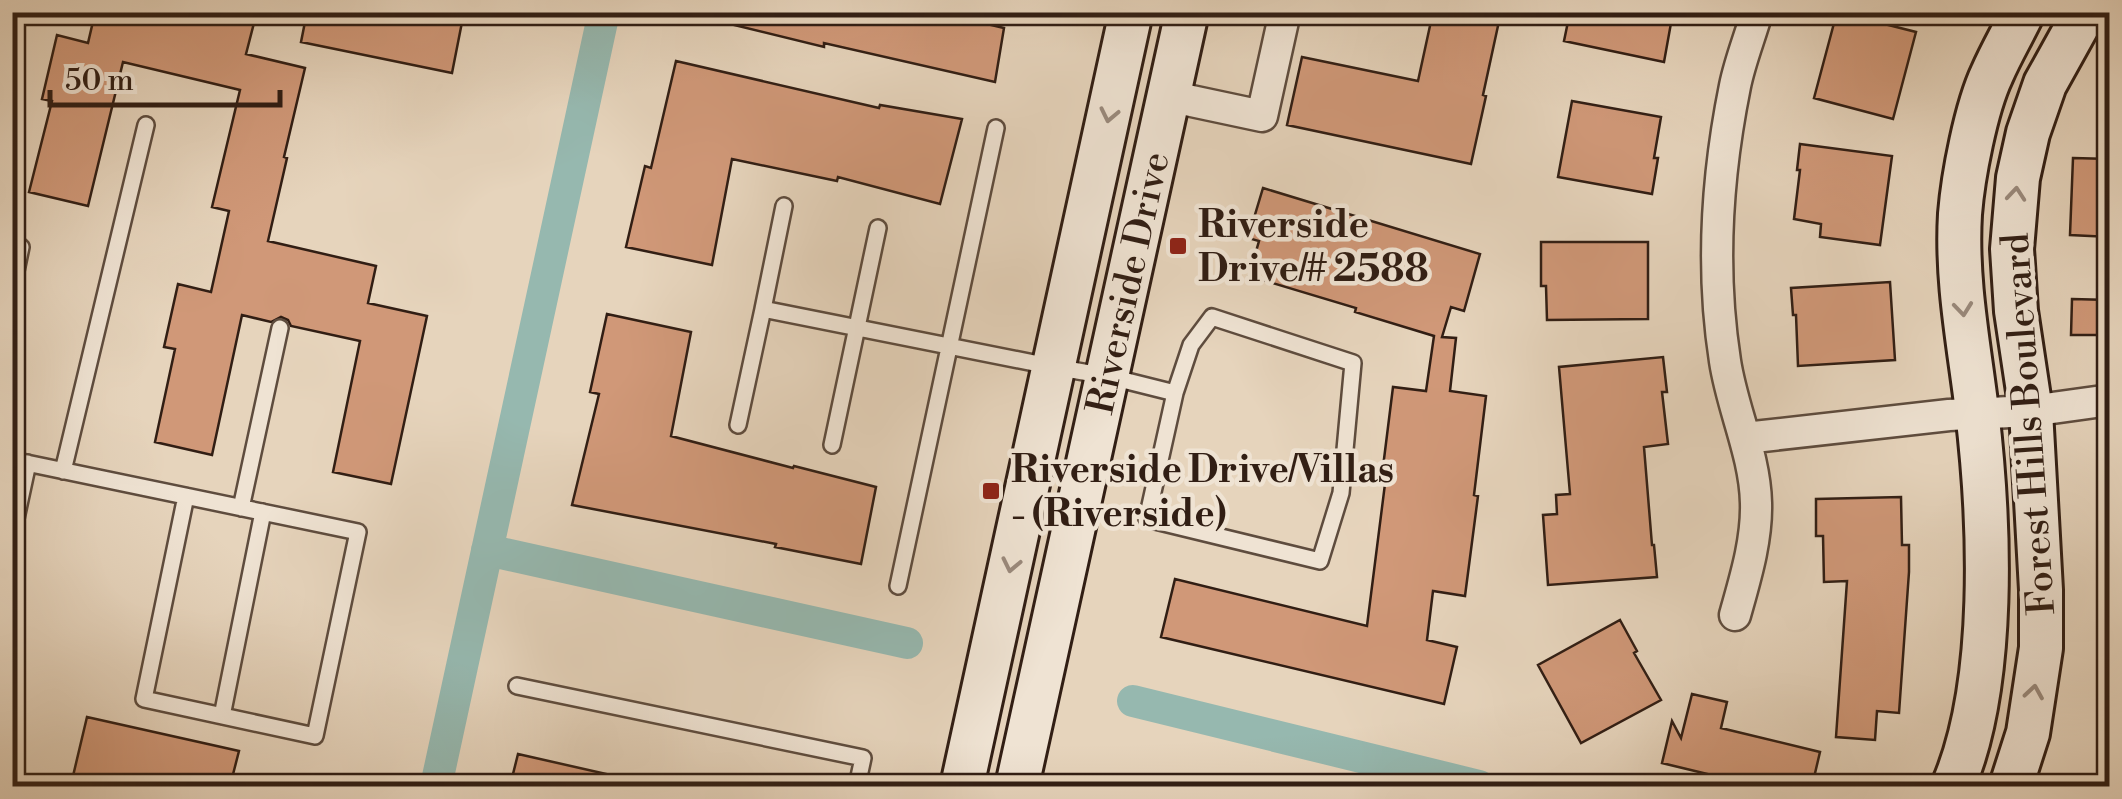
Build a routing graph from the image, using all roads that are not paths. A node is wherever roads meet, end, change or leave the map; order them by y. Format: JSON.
{"nodes":[{"id":1,"x":1131,"y":12,"type":"edge"},
{"id":2,"x":1187,"y":12,"type":"edge"},
{"id":3,"x":1285,"y":12,"type":"edge"},
{"id":4,"x":1757,"y":12,"type":"edge"},
{"id":5,"x":2023,"y":12,"type":"edge"},
{"id":6,"x":2085,"y":12,"type":"edge"},
{"id":7,"x":1168,"y":96,"type":"junction"},
{"id":8,"x":146,"y":125,"type":"dead end"},
{"id":9,"x":996,"y":128,"type":"dead end"},
{"id":10,"x":784,"y":206,"type":"dead end"},
{"id":11,"x":878,"y":228,"type":"dead end"},
{"id":12,"x":22,"y":246,"type":"dead end"},
{"id":13,"x":12,"y":290,"type":"edge"},
{"id":14,"x":763,"y":308,"type":"junction"},
{"id":15,"x":280,"y":328,"type":"dead end"},
{"id":16,"x":856,"y":328,"type":"junction"},
{"id":17,"x":950,"y":346,"type":"junction"},
{"id":18,"x":1054,"y":367,"type":"junction"},
{"id":19,"x":1106,"y":376,"type":"junction"},
{"id":20,"x":1175,"y":392,"type":"junction"},
{"id":21,"x":2110,"y":400,"type":"edge"},
{"id":22,"x":2030,"y":411,"type":"junction"},
{"id":23,"x":1977,"y":413,"type":"junction"},
{"id":24,"x":738,"y":424,"type":"dead end"},
{"id":25,"x":1745,"y":438,"type":"junction"},
{"id":26,"x":832,"y":445,"type":"dead end"},
{"id":27,"x":20,"y":462,"type":"edge"},
{"id":28,"x":62,"y":471,"type":"junction"},
{"id":29,"x":186,"y":496,"type":"junction"},
{"id":30,"x":241,"y":508,"type":"junction"},
{"id":31,"x":263,"y":512,"type":"junction"},
{"id":32,"x":12,"y":537,"type":"edge"},
{"id":33,"x":898,"y":586,"type":"dead end"},
{"id":34,"x":1735,"y":616,"type":"dead end"},
{"id":35,"x":517,"y":686,"type":"dead end"},
{"id":36,"x":222,"y":716,"type":"junction"},
{"id":37,"x":857,"y":786,"type":"edge"},
{"id":38,"x":962,"y":786,"type":"edge"},
{"id":39,"x":1016,"y":786,"type":"edge"},
{"id":40,"x":1953,"y":786,"type":"edge"},
{"id":41,"x":2012,"y":786,"type":"edge"}],
"edges":[{"from":1,"to":18,"type":"street","name":"Riverside Drive","one_way":true},
{"from":2,"to":7,"type":"street","name":"Riverside Drive"},
{"from":3,"to":7,"type":"street"},
{"from":4,"to":25,"type":"street"},
{"from":5,"to":23,"type":"street","name":"Forest Hills Boulevard","one_way":true},
{"from":22,"to":6,"type":"street","name":"Forest Hills Boulevard","one_way":true},
{"from":7,"to":19,"type":"street","name":"Riverside Drive"},
{"from":8,"to":28,"type":"lane"},
{"from":9,"to":17,"type":"lane"},
{"from":10,"to":14,"type":"lane"},
{"from":11,"to":16,"type":"lane"},
{"from":12,"to":13,"type":"lane"},
{"from":14,"to":16,"type":"lane"},
{"from":14,"to":24,"type":"lane"},
{"from":15,"to":30,"type":"lane"},
{"from":16,"to":17,"type":"lane"},
{"from":16,"to":26,"type":"lane"},
{"from":17,"to":18,"type":"lane"},
{"from":17,"to":33,"type":"lane"},
{"from":18,"to":19,"type":"lane"},
{"from":18,"to":38,"type":"street","name":"Riverside Drive","one_way":true},
{"from":19,"to":20,"type":"lane"},
{"from":19,"to":39,"type":"street","name":"Riverside Drive"},
{"from":20,"to":20,"type":"lane"},
{"from":21,"to":22,"type":"street"},
{"from":22,"to":23,"type":"street"},
{"from":41,"to":22,"type":"street","name":"Forest Hills Boulevard","one_way":true},
{"from":23,"to":25,"type":"street"},
{"from":23,"to":40,"type":"street","name":"Forest Hills Boulevard"},
{"from":25,"to":34,"type":"street"},
{"from":27,"to":28,"type":"lane"},
{"from":27,"to":32,"type":"lane"},
{"from":28,"to":29,"type":"lane"},
{"from":29,"to":30,"type":"lane"},
{"from":29,"to":36,"type":"lane"},
{"from":30,"to":31,"type":"lane"},
{"from":31,"to":36,"type":"lane"},
{"from":31,"to":36,"type":"lane"},
{"from":35,"to":37,"type":"lane"}]}
